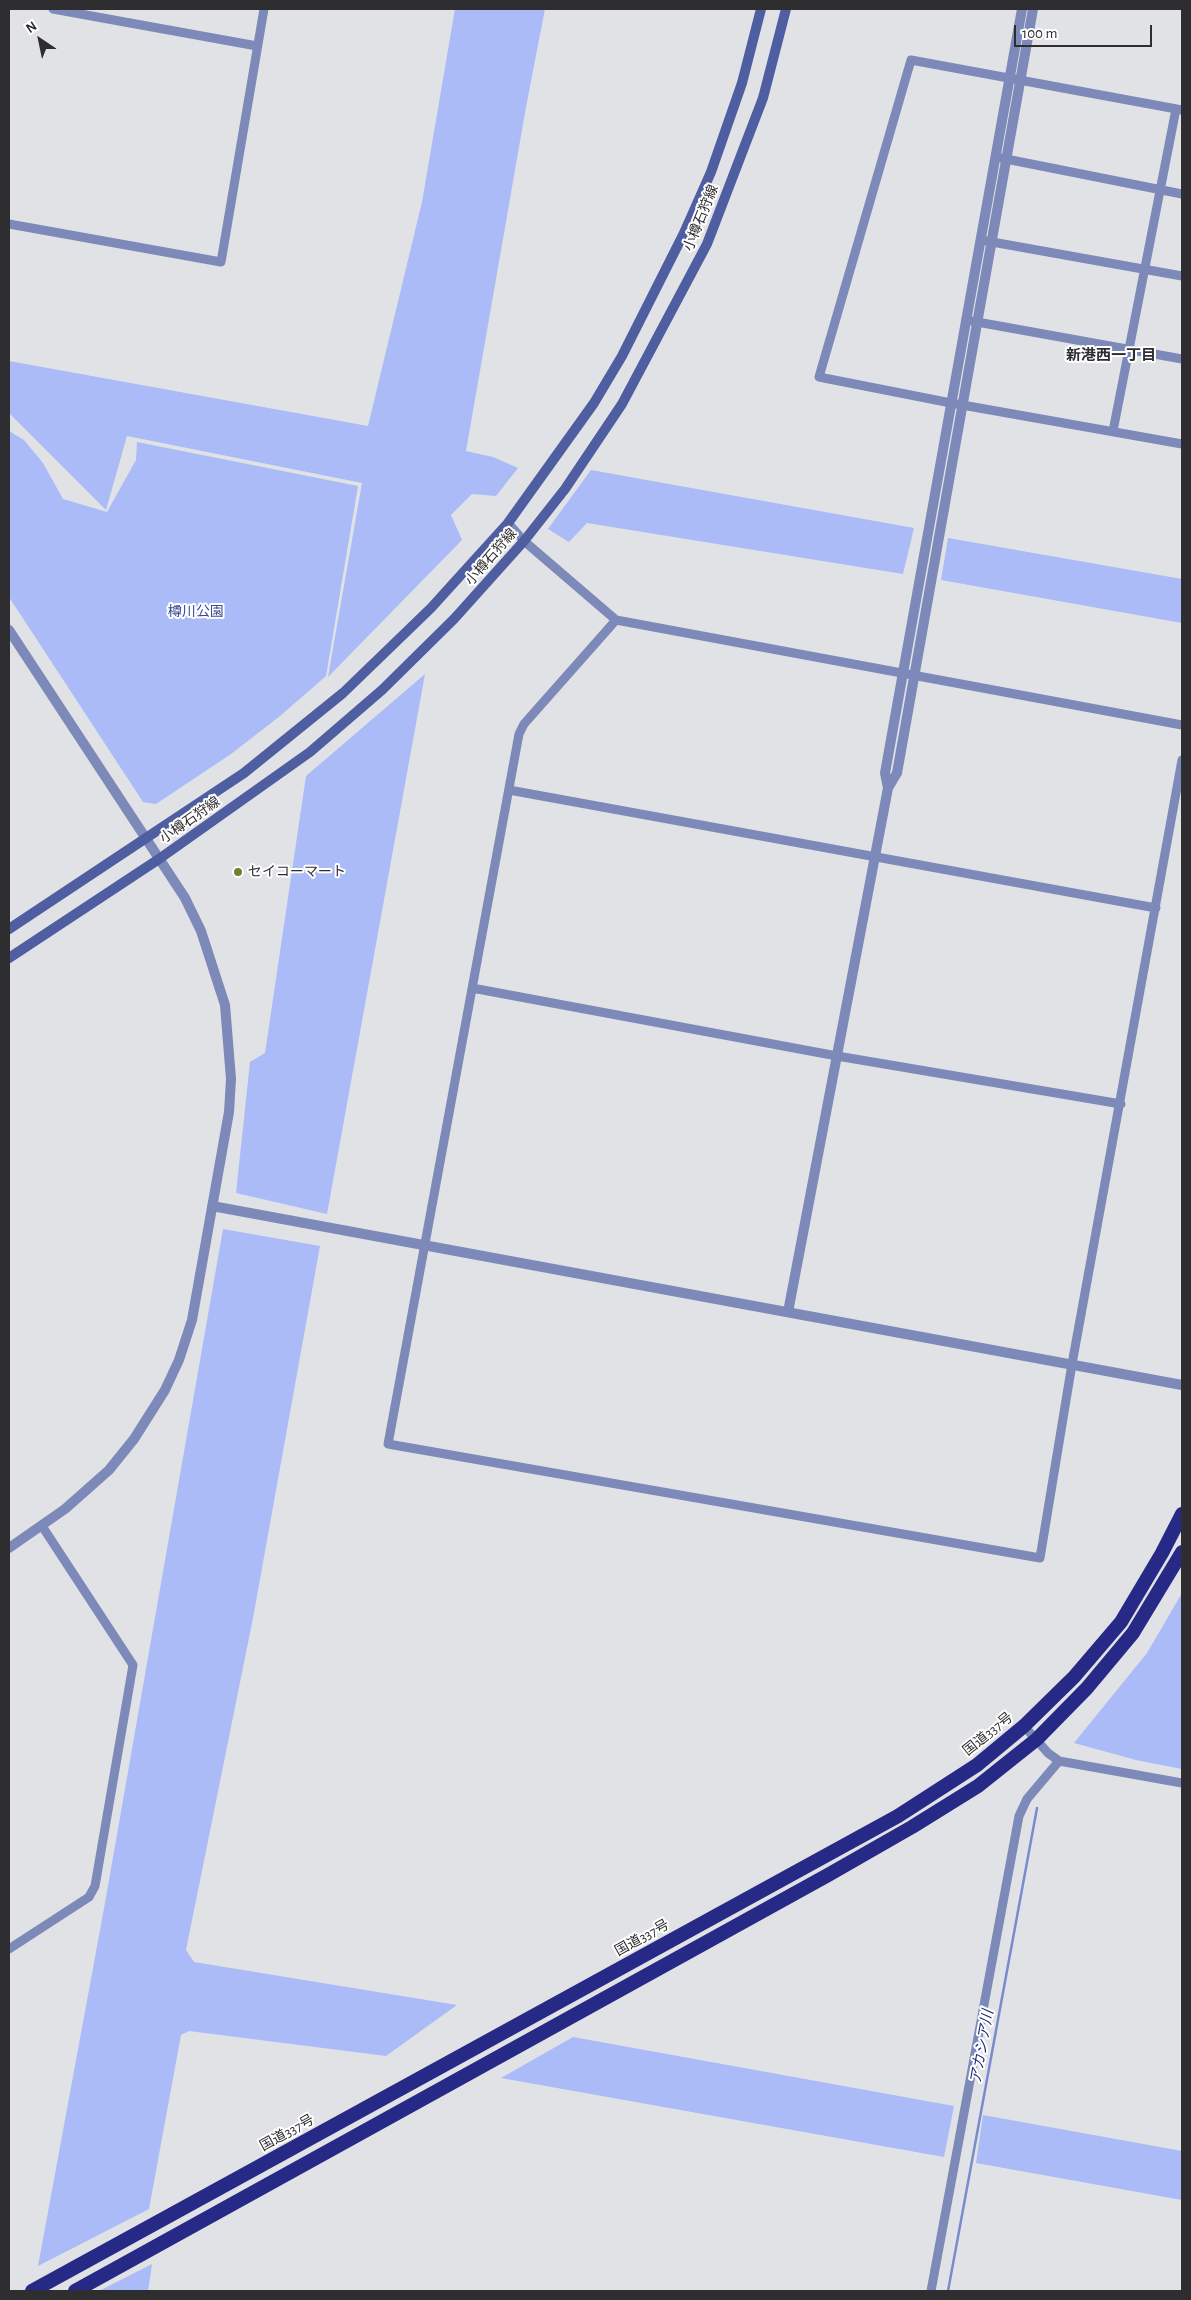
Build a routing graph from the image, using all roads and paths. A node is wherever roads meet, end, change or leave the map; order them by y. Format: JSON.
{"nodes":[{"id":1,"x":53,"y":9,"type":"edge"},
{"id":2,"x":264,"y":9,"type":"edge"},
{"id":3,"x":761,"y":9,"type":"edge"},
{"id":4,"x":786,"y":9,"type":"edge"},
{"id":5,"x":1022,"y":9,"type":"edge"},
{"id":6,"x":1034,"y":9,"type":"edge"},
{"id":7,"x":257,"y":46,"type":"junction"},
{"id":8,"x":1010,"y":78,"type":"junction"},
{"id":9,"x":1021,"y":80,"type":"junction"},
{"id":10,"x":1179,"y":109,"type":"edge"},
{"id":11,"x":995,"y":157,"type":"junction"},
{"id":12,"x":1006,"y":158,"type":"junction"},
{"id":13,"x":1160,"y":191,"type":"junction"},
{"id":14,"x":1182,"y":194,"type":"edge"},
{"id":15,"x":9,"y":224,"type":"edge"},
{"id":16,"x":981,"y":240,"type":"junction"},
{"id":17,"x":992,"y":242,"type":"junction"},
{"id":18,"x":1145,"y":269,"type":"junction"},
{"id":19,"x":1182,"y":276,"type":"edge"},
{"id":20,"x":966,"y":320,"type":"junction"},
{"id":21,"x":978,"y":321,"type":"junction"},
{"id":22,"x":1129,"y":349,"type":"junction"},
{"id":23,"x":1182,"y":359,"type":"edge"},
{"id":24,"x":952,"y":403,"type":"junction"},
{"id":25,"x":963,"y":404,"type":"junction"},
{"id":26,"x":1113,"y":431,"type":"junction"},
{"id":27,"x":1182,"y":444,"type":"edge"},
{"id":28,"x":508,"y":523,"type":"junction"},
{"id":29,"x":524,"y":540,"type":"junction"},
{"id":30,"x":616,"y":620,"type":"junction"},
{"id":31,"x":9,"y":630,"type":"edge"},
{"id":32,"x":903,"y":672,"type":"junction"},
{"id":33,"x":914,"y":674,"type":"junction"},
{"id":34,"x":1182,"y":725,"type":"edge"},
{"id":35,"x":1182,"y":760,"type":"edge"},
{"id":36,"x":888,"y":788,"type":"junction"},
{"id":37,"x":509,"y":790,"type":"junction"},
{"id":38,"x":146,"y":839,"type":"junction"},
{"id":39,"x":875,"y":857,"type":"junction"},
{"id":40,"x":159,"y":859,"type":"junction"},
{"id":41,"x":1156,"y":908,"type":"junction"},
{"id":42,"x":9,"y":929,"type":"edge"},
{"id":43,"x":9,"y":958,"type":"edge"},
{"id":44,"x":472,"y":988,"type":"junction"},
{"id":45,"x":837,"y":1056,"type":"junction"},
{"id":46,"x":1121,"y":1104,"type":"junction"},
{"id":47,"x":212,"y":1206,"type":"junction"},
{"id":48,"x":425,"y":1245,"type":"junction"},
{"id":49,"x":788,"y":1312,"type":"junction"},
{"id":50,"x":1072,"y":1364,"type":"junction"},
{"id":51,"x":1182,"y":1384,"type":"edge"},
{"id":52,"x":1182,"y":1514,"type":"edge"},
{"id":53,"x":42,"y":1526,"type":"junction"},
{"id":54,"x":9,"y":1548,"type":"edge"},
{"id":55,"x":1182,"y":1552,"type":"edge"},
{"id":56,"x":1024,"y":1726,"type":"junction"},
{"id":57,"x":1036,"y":1740,"type":"junction"},
{"id":58,"x":1060,"y":1761,"type":"junction"},
{"id":59,"x":1182,"y":1783,"type":"edge"},
{"id":60,"x":9,"y":1949,"type":"edge"},
{"id":61,"x":32,"y":2291,"type":"edge"},
{"id":62,"x":75,"y":2291,"type":"edge"},
{"id":63,"x":931,"y":2291,"type":"edge"}],
"edges":[{"from":1,"to":7,"type":"street"},
{"from":2,"to":7,"type":"street"},
{"from":3,"to":28,"type":"main road","name":"小樽石狩線"},
{"from":4,"to":29,"type":"main road","name":"小樽石狩線"},
{"from":5,"to":8,"type":"street"},
{"from":6,"to":9,"type":"street"},
{"from":7,"to":15,"type":"street"},
{"from":8,"to":9,"type":"street"},
{"from":8,"to":11,"type":"street"},
{"from":8,"to":24,"type":"street"},
{"from":9,"to":10,"type":"street"},
{"from":9,"to":12,"type":"street"},
{"from":10,"to":13,"type":"street"},
{"from":11,"to":12,"type":"street"},
{"from":11,"to":16,"type":"street"},
{"from":12,"to":13,"type":"street"},
{"from":12,"to":17,"type":"street"},
{"from":13,"to":14,"type":"street"},
{"from":13,"to":18,"type":"street"},
{"from":16,"to":17,"type":"street"},
{"from":16,"to":20,"type":"street"},
{"from":17,"to":18,"type":"street"},
{"from":17,"to":21,"type":"street"},
{"from":18,"to":19,"type":"street"},
{"from":18,"to":22,"type":"street"},
{"from":20,"to":21,"type":"street"},
{"from":20,"to":24,"type":"street"},
{"from":21,"to":22,"type":"street"},
{"from":21,"to":25,"type":"street"},
{"from":22,"to":23,"type":"street"},
{"from":22,"to":26,"type":"street"},
{"from":24,"to":25,"type":"street"},
{"from":24,"to":32,"type":"street"},
{"from":25,"to":26,"type":"street"},
{"from":25,"to":33,"type":"street"},
{"from":26,"to":27,"type":"street"},
{"from":28,"to":29,"type":"street"},
{"from":28,"to":38,"type":"main road","name":"小樽石狩線"},
{"from":29,"to":30,"type":"street"},
{"from":29,"to":40,"type":"main road","name":"小樽石狩線"},
{"from":30,"to":32,"type":"street"},
{"from":30,"to":37,"type":"street"},
{"from":31,"to":38,"type":"street"},
{"from":32,"to":33,"type":"street"},
{"from":32,"to":36,"type":"street"},
{"from":33,"to":34,"type":"street"},
{"from":33,"to":36,"type":"street"},
{"from":35,"to":41,"type":"street"},
{"from":36,"to":39,"type":"street"},
{"from":37,"to":39,"type":"street"},
{"from":37,"to":44,"type":"street"},
{"from":38,"to":40,"type":"street"},
{"from":38,"to":42,"type":"main road","name":"小樽石狩線"},
{"from":39,"to":41,"type":"street"},
{"from":39,"to":45,"type":"street"},
{"from":40,"to":43,"type":"main road","name":"小樽石狩線"},
{"from":40,"to":47,"type":"street"},
{"from":41,"to":46,"type":"street"},
{"from":44,"to":45,"type":"street"},
{"from":44,"to":48,"type":"street"},
{"from":45,"to":46,"type":"street"},
{"from":45,"to":49,"type":"street"},
{"from":46,"to":50,"type":"street"},
{"from":47,"to":48,"type":"street"},
{"from":47,"to":53,"type":"street"},
{"from":48,"to":49,"type":"street"},
{"from":48,"to":50,"type":"street"},
{"from":49,"to":50,"type":"street"},
{"from":50,"to":51,"type":"street"},
{"from":52,"to":56,"type":"highway","name":"国道337号"},
{"from":53,"to":54,"type":"street"},
{"from":53,"to":60,"type":"street"},
{"from":55,"to":57,"type":"highway"},
{"from":56,"to":57,"type":"street"},
{"from":56,"to":61,"type":"highway","name":"国道337号"},
{"from":57,"to":58,"type":"street"},
{"from":57,"to":62,"type":"highway"},
{"from":58,"to":59,"type":"street"},
{"from":58,"to":63,"type":"street"}]}
